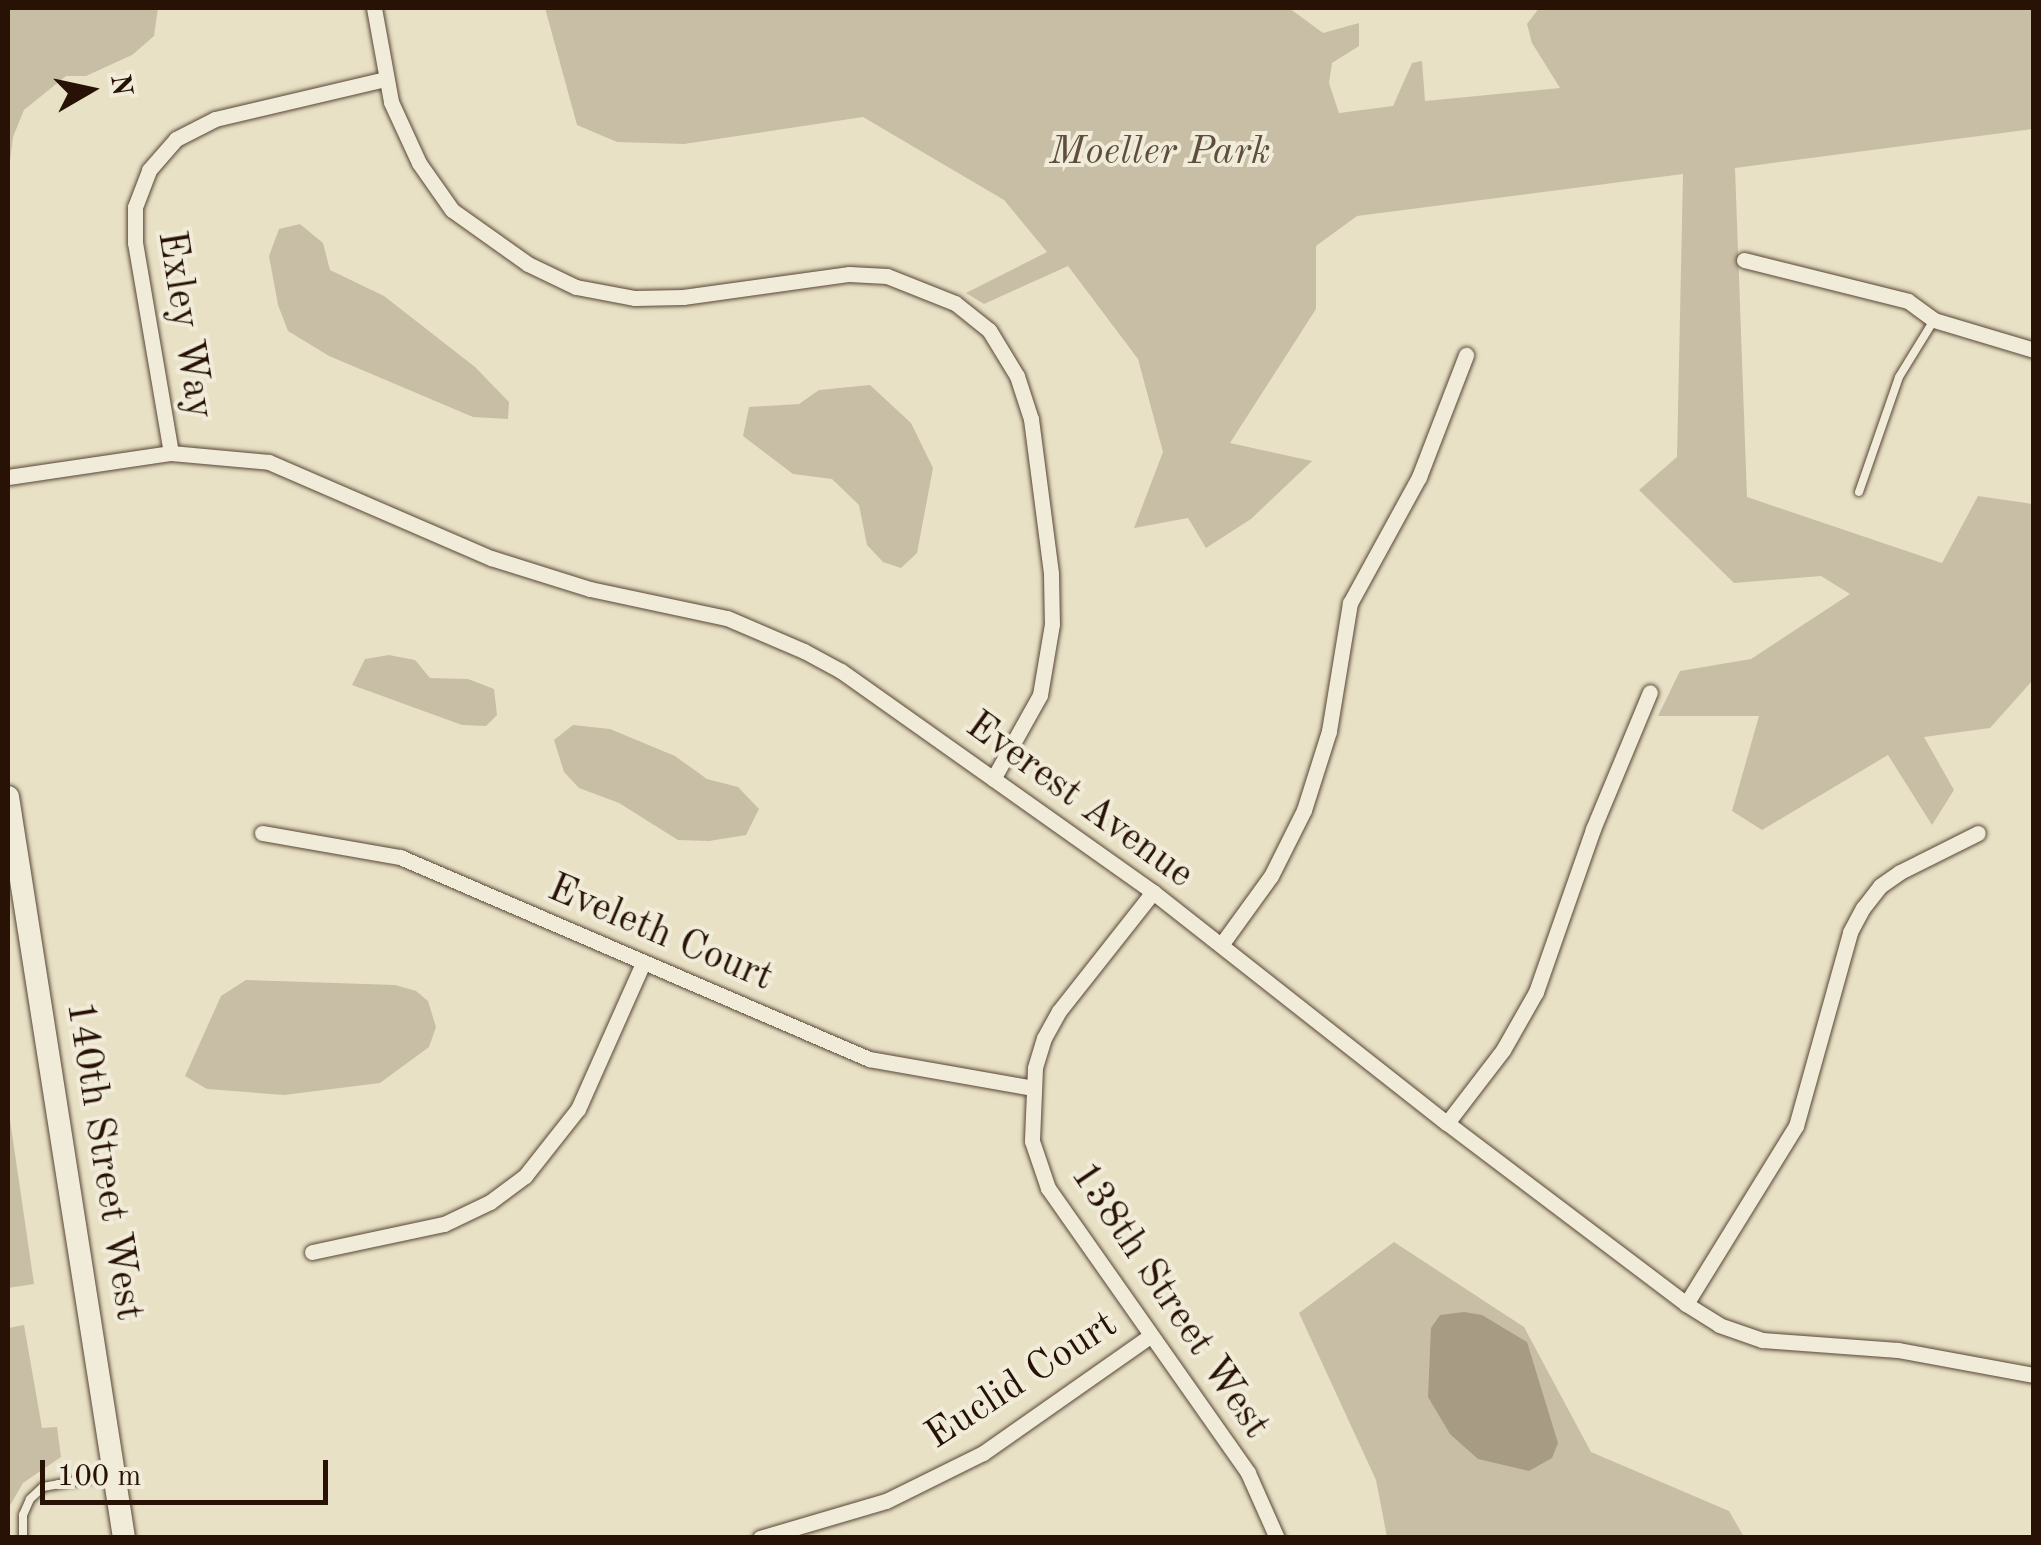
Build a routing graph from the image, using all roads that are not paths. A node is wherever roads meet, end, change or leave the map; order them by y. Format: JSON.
{"nodes":[{"id":1,"x":374,"y":8,"type":"edge"},
{"id":2,"x":385,"y":79,"type":"junction"},
{"id":3,"x":1744,"y":260,"type":"dead end"},
{"id":4,"x":1934,"y":320,"type":"junction"},
{"id":5,"x":2034,"y":350,"type":"edge"},
{"id":6,"x":1466,"y":355,"type":"dead end"},
{"id":7,"x":171,"y":453,"type":"junction"},
{"id":8,"x":8,"y":477,"type":"edge"},
{"id":9,"x":1859,"y":492,"type":"dead end"},
{"id":10,"x":1650,"y":692,"type":"dead end"},
{"id":11,"x":992,"y":779,"type":"junction"},
{"id":12,"x":8,"y":797,"type":"edge"},
{"id":13,"x":262,"y":833,"type":"dead end"},
{"id":14,"x":1978,"y":833,"type":"dead end"},
{"id":15,"x":1153,"y":892,"type":"junction"},
{"id":16,"x":1221,"y":945,"type":"junction"},
{"id":17,"x":643,"y":963,"type":"junction"},
{"id":18,"x":1034,"y":1088,"type":"junction"},
{"id":19,"x":1447,"y":1124,"type":"junction"},
{"id":20,"x":312,"y":1252,"type":"dead end"},
{"id":21,"x":1686,"y":1304,"type":"junction"},
{"id":22,"x":1150,"y":1336,"type":"junction"},
{"id":23,"x":2034,"y":1375,"type":"edge"},
{"id":24,"x":114,"y":1474,"type":"junction"},
{"id":25,"x":23,"y":1538,"type":"edge"},
{"id":26,"x":124,"y":1538,"type":"edge"},
{"id":27,"x":760,"y":1538,"type":"edge"},
{"id":28,"x":1277,"y":1538,"type":"edge"}],
"edges":[{"from":1,"to":2,"type":"street"},
{"from":2,"to":7,"type":"street","name":"Exley Way"},
{"from":2,"to":11,"type":"street"},
{"from":3,"to":4,"type":"street"},
{"from":4,"to":5,"type":"street"},
{"from":4,"to":9,"type":"lane"},
{"from":6,"to":16,"type":"street"},
{"from":7,"to":8,"type":"street","name":"Everest Avenue"},
{"from":7,"to":11,"type":"street","name":"Everest Avenue"},
{"from":10,"to":19,"type":"street"},
{"from":11,"to":15,"type":"street","name":"Everest Avenue"},
{"from":12,"to":24,"type":"street","name":"140th Street West"},
{"from":13,"to":17,"type":"street","name":"Eveleth Court"},
{"from":14,"to":21,"type":"street"},
{"from":15,"to":16,"type":"street","name":"Everest Avenue"},
{"from":15,"to":18,"type":"street","name":"138th Street West"},
{"from":16,"to":19,"type":"street","name":"Everest Avenue"},
{"from":17,"to":18,"type":"street","name":"Eveleth Court"},
{"from":17,"to":20,"type":"street"},
{"from":18,"to":22,"type":"street","name":"138th Street West"},
{"from":19,"to":21,"type":"street","name":"Everest Avenue"},
{"from":21,"to":23,"type":"street","name":"Everest Avenue"},
{"from":22,"to":27,"type":"street","name":"Euclid Court"},
{"from":22,"to":28,"type":"street","name":"138th Street West"},
{"from":24,"to":25,"type":"lane"},
{"from":24,"to":26,"type":"street","name":"140th Street West"}]}
